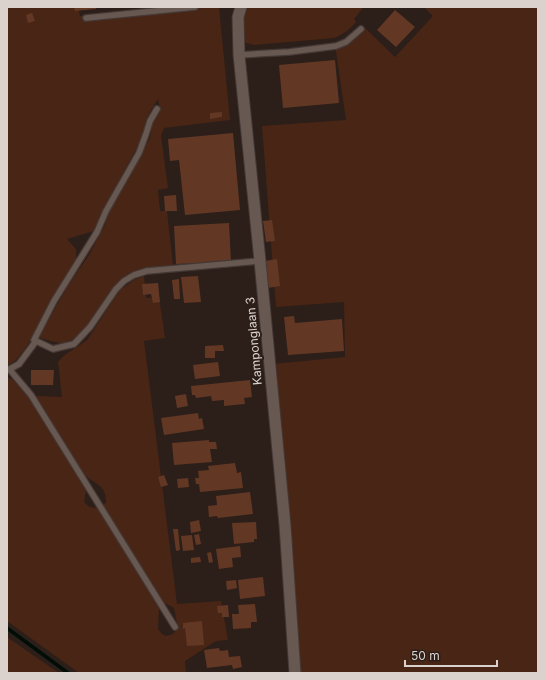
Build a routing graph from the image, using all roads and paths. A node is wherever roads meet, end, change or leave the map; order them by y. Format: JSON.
{"nodes":[{"id":1,"x":195,"y":7,"type":"edge"},
{"id":2,"x":241,"y":7,"type":"edge"},
{"id":3,"x":86,"y":18,"type":"dead end"},
{"id":4,"x":361,"y":29,"type":"dead end"},
{"id":5,"x":239,"y":54,"type":"junction"},
{"id":6,"x":157,"y":109,"type":"dead end"},
{"id":7,"x":260,"y":261,"type":"junction"},
{"id":8,"x":36,"y":341,"type":"junction"},
{"id":9,"x":9,"y":370,"type":"edge"},
{"id":10,"x":175,"y":628,"type":"dead end"},
{"id":11,"x":295,"y":673,"type":"edge"}],
"edges":[{"from":1,"to":3,"type":"lane"},
{"from":2,"to":5,"type":"street","name":"Kamponglaan 3"},
{"from":4,"to":5,"type":"lane"},
{"from":5,"to":7,"type":"street","name":"Kamponglaan 3"},
{"from":6,"to":8,"type":"lane"},
{"from":7,"to":8,"type":"lane"},
{"from":7,"to":11,"type":"street","name":"Kamponglaan 3"},
{"from":8,"to":9,"type":"lane"},
{"from":9,"to":10,"type":"lane"}]}
